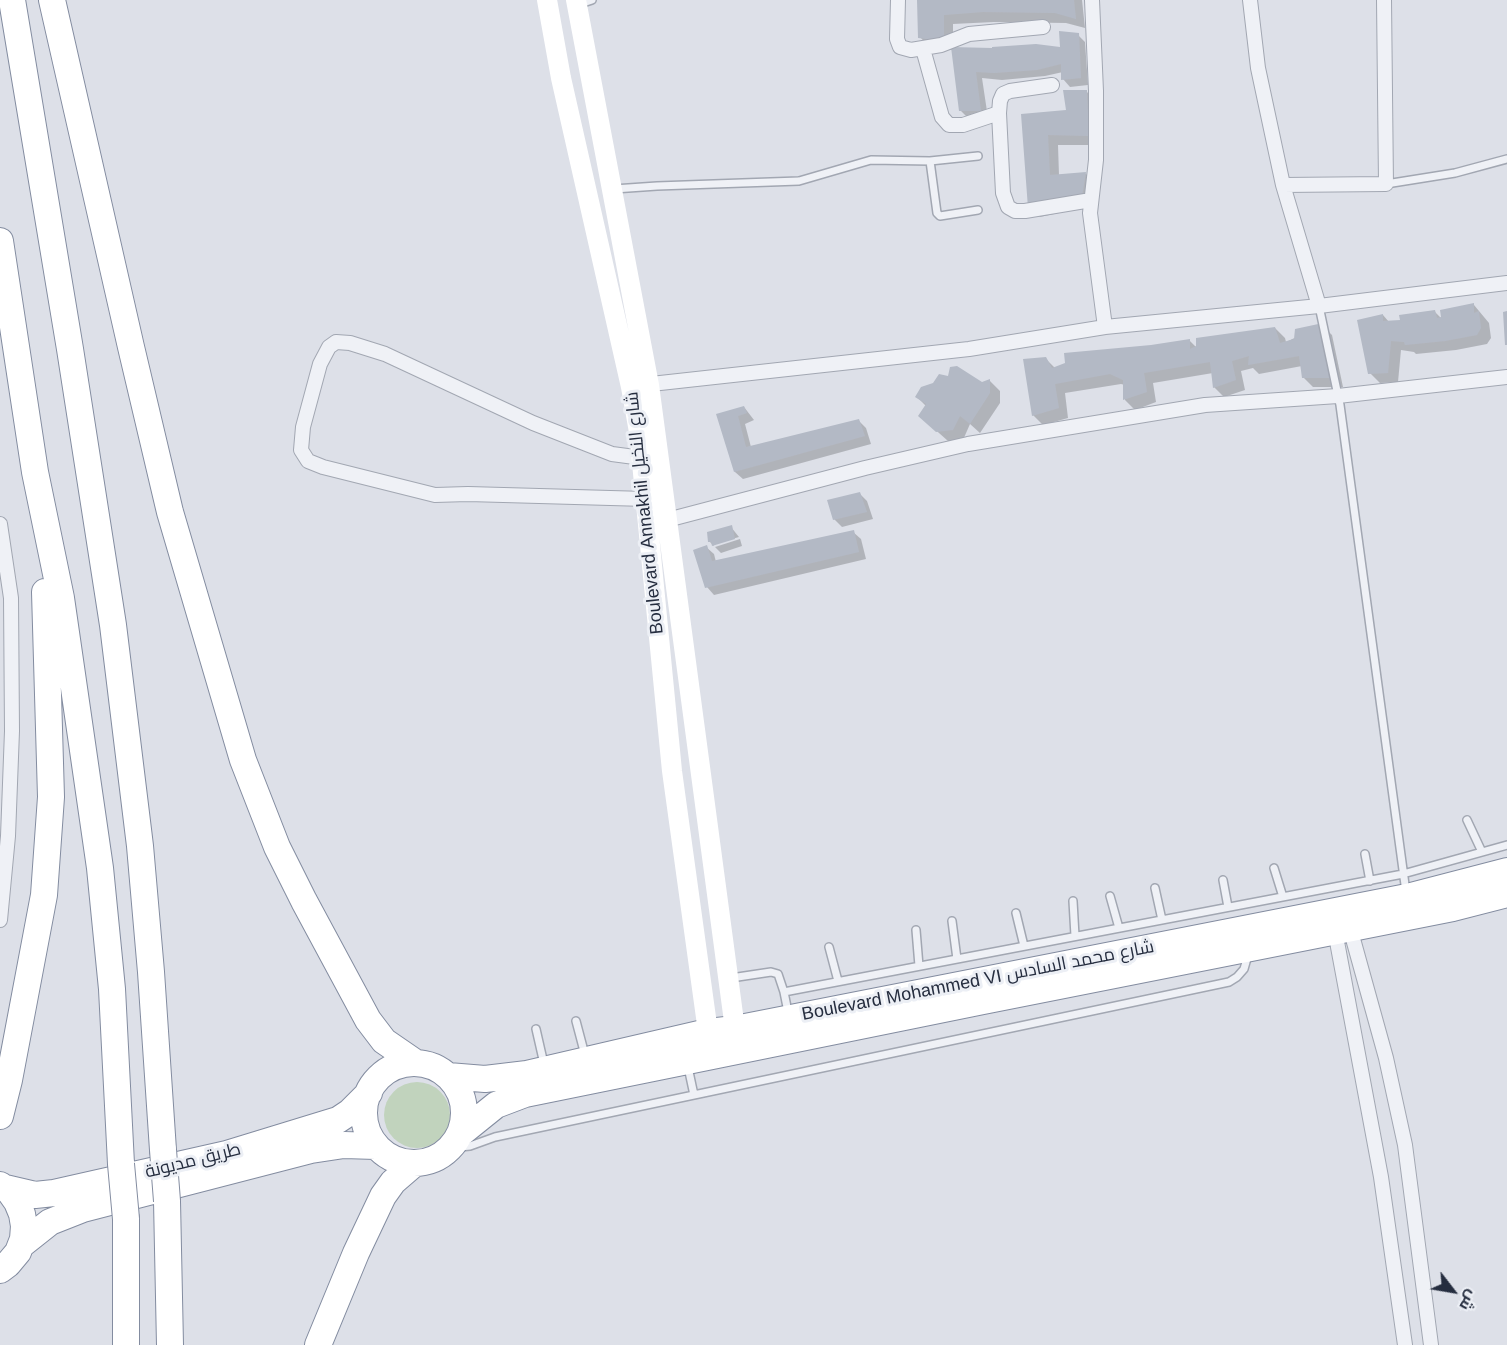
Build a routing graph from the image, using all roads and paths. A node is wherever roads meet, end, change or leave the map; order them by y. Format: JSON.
{"nodes":[{"id":1,"x":12,"y":0,"type":"edge"},
{"id":2,"x":52,"y":0,"type":"edge"},
{"id":3,"x":547,"y":0,"type":"edge"},
{"id":4,"x":898,"y":0,"type":"edge"},
{"id":5,"x":1092,"y":0,"type":"edge"},
{"id":6,"x":1250,"y":0,"type":"edge"},
{"id":7,"x":1384,"y":0,"type":"edge"},
{"id":8,"x":581,"y":2,"type":"edge"},
{"id":9,"x":1043,"y":27,"type":"dead end"},
{"id":10,"x":923,"y":49,"type":"junction"},
{"id":11,"x":1052,"y":85,"type":"dead end"},
{"id":12,"x":999,"y":113,"type":"junction"},
{"id":13,"x":978,"y":156,"type":"dead end"},
{"id":14,"x":1507,"y":159,"type":"edge"},
{"id":15,"x":930,"y":161,"type":"junction"},
{"id":16,"x":1386,"y":184,"type":"junction"},
{"id":17,"x":1283,"y":185,"type":"junction"},
{"id":18,"x":612,"y":189,"type":"junction"},
{"id":19,"x":1091,"y":200,"type":"junction"},
{"id":20,"x":978,"y":210,"type":"dead end"},
{"id":21,"x":0,"y":241,"type":"edge"},
{"id":22,"x":1507,"y":283,"type":"edge"},
{"id":23,"x":1319,"y":306,"type":"junction"},
{"id":24,"x":1105,"y":327,"type":"junction"},
{"id":25,"x":1507,"y":377,"type":"edge"},
{"id":26,"x":640,"y":386,"type":"junction"},
{"id":27,"x":1338,"y":396,"type":"junction"},
{"id":28,"x":642,"y":458,"type":"junction"},
{"id":29,"x":34,"y":472,"type":"junction"},
{"id":30,"x":646,"y":498,"type":"junction"},
{"id":31,"x":667,"y":520,"type":"junction"},
{"id":32,"x":0,"y":524,"type":"edge"},
{"id":33,"x":1467,"y":820,"type":"dead end"},
{"id":34,"x":1507,"y":845,"type":"edge"},
{"id":35,"x":1482,"y":852,"type":"junction"},
{"id":36,"x":1365,"y":854,"type":"dead end"},
{"id":37,"x":1274,"y":868,"type":"dead end"},
{"id":38,"x":1507,"y":870,"type":"edge"},
{"id":39,"x":1223,"y":880,"type":"dead end"},
{"id":40,"x":1370,"y":880,"type":"junction"},
{"id":41,"x":1405,"y":886,"type":"junction"},
{"id":42,"x":1155,"y":888,"type":"dead end"},
{"id":43,"x":1507,"y":894,"type":"edge"},
{"id":44,"x":1110,"y":896,"type":"dead end"},
{"id":45,"x":1284,"y":897,"type":"junction"},
{"id":46,"x":1073,"y":901,"type":"dead end"},
{"id":47,"x":1228,"y":907,"type":"junction"},
{"id":48,"x":1016,"y":914,"type":"dead end"},
{"id":49,"x":0,"y":920,"type":"edge"},
{"id":50,"x":1162,"y":920,"type":"junction"},
{"id":51,"x":952,"y":921,"type":"dead end"},
{"id":52,"x":1119,"y":928,"type":"junction"},
{"id":53,"x":916,"y":930,"type":"dead end"},
{"id":54,"x":1343,"y":930,"type":"junction"},
{"id":55,"x":1075,"y":936,"type":"junction"},
{"id":56,"x":1024,"y":946,"type":"junction"},
{"id":57,"x":829,"y":947,"type":"dead end"},
{"id":58,"x":1250,"y":948,"type":"junction"},
{"id":59,"x":957,"y":958,"type":"junction"},
{"id":60,"x":919,"y":966,"type":"junction"},
{"id":61,"x":728,"y":979,"type":"junction"},
{"id":62,"x":838,"y":981,"type":"junction"},
{"id":63,"x":784,"y":992,"type":"junction"},
{"id":64,"x":789,"y":1018,"type":"junction"},
{"id":65,"x":576,"y":1021,"type":"dead end"},
{"id":66,"x":536,"y":1029,"type":"dead end"},
{"id":67,"x":735,"y":1029,"type":"junction"},
{"id":68,"x":708,"y":1032,"type":"junction"},
{"id":69,"x":586,"y":1060,"type":"junction"},
{"id":70,"x":687,"y":1061,"type":"junction"},
{"id":71,"x":416,"y":1063,"type":"junction"},
{"id":72,"x":545,"y":1070,"type":"junction"},
{"id":73,"x":448,"y":1076,"type":"junction"},
{"id":74,"x":369,"y":1093,"type":"junction"},
{"id":75,"x":694,"y":1095,"type":"junction"},
{"id":76,"x":0,"y":1116,"type":"edge"},
{"id":77,"x":455,"y":1141,"type":"junction"},
{"id":78,"x":376,"y":1146,"type":"junction"},
{"id":79,"x":415,"y":1163,"type":"junction"},
{"id":80,"x":2,"y":1187,"type":"edge"},
{"id":81,"x":21,"y":1245,"type":"junction"},
{"id":82,"x":0,"y":1270,"type":"edge"},
{"id":83,"x":126,"y":1345,"type":"edge"},
{"id":84,"x":170,"y":1345,"type":"edge"},
{"id":85,"x":318,"y":1345,"type":"edge"},
{"id":86,"x":1405,"y":1345,"type":"edge"},
{"id":87,"x":1431,"y":1345,"type":"edge"}],
"edges":[{"from":1,"to":84,"type":"highway","bridge":true},
{"from":2,"to":71,"type":"highway"},
{"from":3,"to":26,"type":"street","name":"Boulevard Annakhil شارع النخيل"},
{"from":4,"to":10,"type":"street"},
{"from":5,"to":19,"type":"street"},
{"from":6,"to":17,"type":"street"},
{"from":7,"to":16,"type":"street"},
{"from":8,"to":18,"type":"street","name":"Boulevard Annakhil شارع النخيل"},
{"from":9,"to":10,"type":"street"},
{"from":10,"to":12,"type":"street"},
{"from":11,"to":12,"type":"street"},
{"from":12,"to":19,"type":"street"},
{"from":13,"to":15,"type":"lane"},
{"from":14,"to":16,"type":"lane"},
{"from":15,"to":18,"type":"lane"},
{"from":15,"to":20,"type":"lane"},
{"from":16,"to":17,"type":"street"},
{"from":17,"to":23,"type":"street"},
{"from":18,"to":26,"type":"street","name":"Boulevard Annakhil شارع النخيل"},
{"from":19,"to":24,"type":"street"},
{"from":21,"to":29,"type":"highway"},
{"from":22,"to":23,"type":"street"},
{"from":23,"to":24,"type":"street"},
{"from":23,"to":27,"type":"lane"},
{"from":24,"to":26,"type":"street"},
{"from":25,"to":27,"type":"street"},
{"from":26,"to":28,"type":"street","name":"Boulevard Annakhil شارع النخيل"},
{"from":26,"to":31,"type":"street","name":"Boulevard Annakhil شارع النخيل"},
{"from":27,"to":31,"type":"street"},
{"from":27,"to":41,"type":"lane"},
{"from":28,"to":30,"type":"street","name":"Boulevard Annakhil شارع النخيل"},
{"from":28,"to":30,"type":"street"},
{"from":29,"to":76,"type":"highway"},
{"from":29,"to":83,"type":"highway","bridge":true},
{"from":30,"to":68,"type":"street","name":"Boulevard Annakhil شارع النخيل"},
{"from":31,"to":61,"type":"street","name":"Boulevard Annakhil شارع النخيل"},
{"from":32,"to":49,"type":"street"},
{"from":33,"to":35,"type":"lane"},
{"from":34,"to":35,"type":"lane"},
{"from":35,"to":41,"type":"lane"},
{"from":36,"to":40,"type":"lane"},
{"from":37,"to":45,"type":"lane"},
{"from":38,"to":41,"type":"highway","name":"Boulevard Mohammed VI شارع محمد السادس"},
{"from":39,"to":47,"type":"lane"},
{"from":40,"to":41,"type":"lane"},
{"from":40,"to":45,"type":"lane"},
{"from":41,"to":64,"type":"highway","name":"Boulevard Mohammed VI شارع محمد السادس"},
{"from":42,"to":50,"type":"lane"},
{"from":43,"to":54,"type":"highway","name":"Boulevard Mohammed VI شارع محمد السادس"},
{"from":44,"to":52,"type":"lane"},
{"from":45,"to":47,"type":"lane"},
{"from":46,"to":55,"type":"lane"},
{"from":47,"to":50,"type":"lane"},
{"from":48,"to":56,"type":"lane"},
{"from":50,"to":52,"type":"lane"},
{"from":51,"to":59,"type":"lane"},
{"from":52,"to":55,"type":"lane"},
{"from":53,"to":60,"type":"lane"},
{"from":54,"to":58,"type":"highway","name":"Boulevard Mohammed VI شارع محمد السادس"},
{"from":54,"to":86,"type":"street"},
{"from":54,"to":87,"type":"street"},
{"from":55,"to":56,"type":"lane"},
{"from":56,"to":59,"type":"lane"},
{"from":57,"to":62,"type":"lane"},
{"from":58,"to":70,"type":"highway","name":"Boulevard Mohammed VI شارع محمد السادس"},
{"from":58,"to":75,"type":"lane"},
{"from":59,"to":60,"type":"lane"},
{"from":60,"to":62,"type":"lane"},
{"from":61,"to":63,"type":"lane"},
{"from":61,"to":67,"type":"street","name":"Boulevard Annakhil شارع النخيل"},
{"from":62,"to":63,"type":"lane"},
{"from":63,"to":64,"type":"lane"},
{"from":64,"to":67,"type":"highway","name":"Boulevard Mohammed VI شارع محمد السادس"},
{"from":65,"to":69,"type":"lane"},
{"from":66,"to":72,"type":"lane"},
{"from":67,"to":68,"type":"highway","name":"Boulevard Mohammed VI شارع محمد السادس"},
{"from":68,"to":69,"type":"highway","name":"Boulevard Mohammed VI شارع محمد السادس"},
{"from":69,"to":72,"type":"highway","name":"Boulevard Mohammed VI شارع محمد السادس"},
{"from":70,"to":75,"type":"lane"},
{"from":70,"to":77,"type":"highway","name":"Boulevard Mohammed VI شارع محمد السادس"},
{"from":71,"to":73,"type":"highway"},
{"from":71,"to":74,"type":"highway"},
{"from":72,"to":73,"type":"highway","name":"Boulevard Mohammed VI شارع محمد السادس"},
{"from":73,"to":77,"type":"highway"},
{"from":74,"to":78,"type":"highway"},
{"from":74,"to":80,"type":"highway","name":"طريق مديونة"},
{"from":75,"to":77,"type":"lane"},
{"from":77,"to":79,"type":"highway"},
{"from":78,"to":79,"type":"highway"},
{"from":78,"to":81,"type":"highway","name":"طريق مديونة"},
{"from":79,"to":85,"type":"highway"},
{"from":80,"to":81,"type":"highway"},
{"from":81,"to":82,"type":"highway","name":"طريق مديونة"}]}
